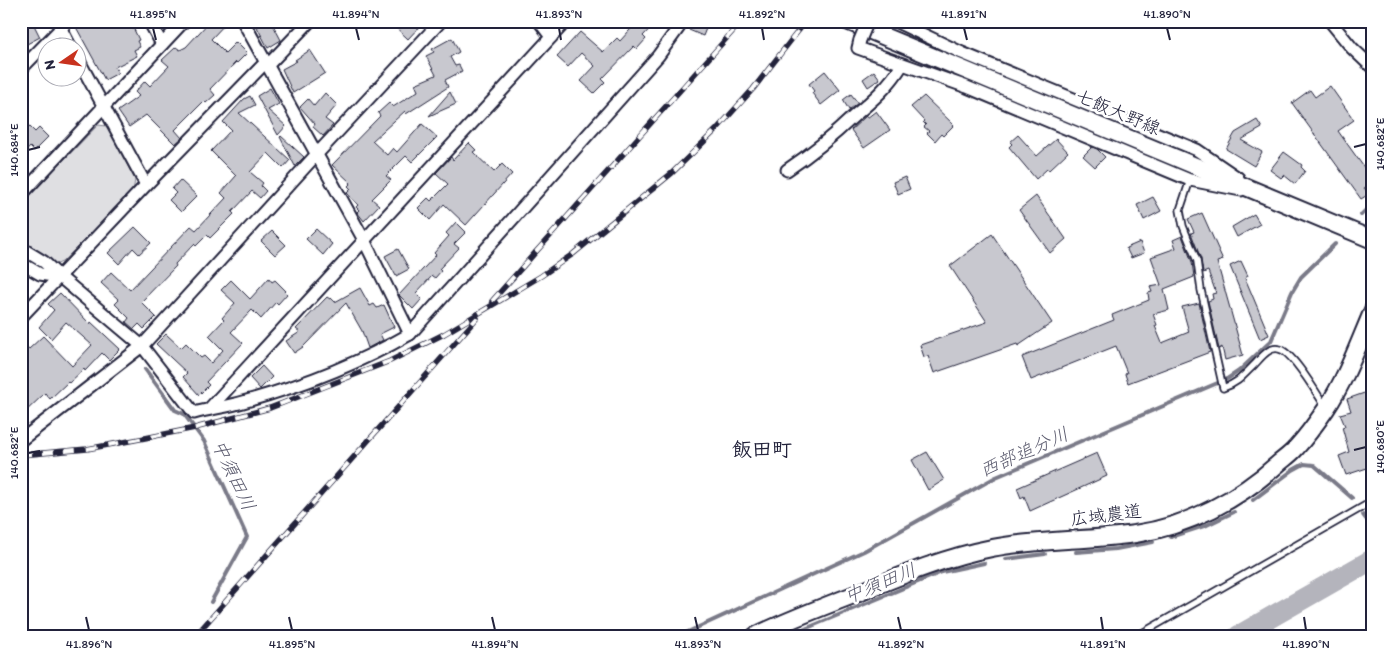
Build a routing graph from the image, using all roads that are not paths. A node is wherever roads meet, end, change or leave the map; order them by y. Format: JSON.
{"nodes":[{"id":1,"x":150,"y":21,"type":"edge"},
{"id":2,"x":184,"y":21,"type":"edge"},
{"id":3,"x":244,"y":21,"type":"edge"},
{"id":4,"x":310,"y":21,"type":"edge"},
{"id":5,"x":441,"y":21,"type":"edge"},
{"id":6,"x":538,"y":21,"type":"edge"},
{"id":7,"x":566,"y":21,"type":"edge"},
{"id":8,"x":674,"y":21,"type":"edge"},
{"id":9,"x":847,"y":21,"type":"edge"},
{"id":10,"x":868,"y":21,"type":"edge"},
{"id":11,"x":895,"y":21,"type":"edge"},
{"id":12,"x":1330,"y":21,"type":"edge"},
{"id":13,"x":62,"y":24,"type":"edge"},
{"id":14,"x":551,"y":37,"type":"junction"},
{"id":15,"x":67,"y":38,"type":"edge"},
{"id":16,"x":162,"y":44,"type":"junction"},
{"id":17,"x":266,"y":64,"type":"junction"},
{"id":18,"x":902,"y":65,"type":"junction"},
{"id":19,"x":1373,"y":68,"type":"edge"},
{"id":20,"x":21,"y":70,"type":"edge"},
{"id":21,"x":88,"y":77,"type":"edge"},
{"id":22,"x":104,"y":107,"type":"junction"},
{"id":23,"x":316,"y":155,"type":"junction"},
{"id":24,"x":787,"y":170,"type":"dead end"},
{"id":25,"x":1190,"y":180,"type":"junction"},
{"id":26,"x":146,"y":185,"type":"junction"},
{"id":27,"x":21,"y":195,"type":"edge"},
{"id":28,"x":1264,"y":195,"type":"junction"},
{"id":29,"x":364,"y":240,"type":"junction"},
{"id":30,"x":1373,"y":240,"type":"edge"},
{"id":31,"x":21,"y":248,"type":"edge"},
{"id":32,"x":21,"y":263,"type":"edge"},
{"id":33,"x":60,"y":277,"type":"junction"},
{"id":34,"x":1373,"y":310,"type":"edge"},
{"id":35,"x":21,"y":317,"type":"edge"},
{"id":36,"x":410,"y":334,"type":"junction"},
{"id":37,"x":142,"y":346,"type":"junction"},
{"id":38,"x":210,"y":408,"type":"junction"},
{"id":39,"x":1327,"y":408,"type":"junction"},
{"id":40,"x":21,"y":440,"type":"edge"},
{"id":41,"x":1373,"y":501,"type":"edge"},
{"id":42,"x":754,"y":636,"type":"edge"},
{"id":43,"x":1137,"y":636,"type":"edge"}],
"edges":[{"from":1,"to":16,"type":"street"},
{"from":2,"to":16,"type":"street"},
{"from":3,"to":17,"type":"street"},
{"from":4,"to":17,"type":"street"},
{"from":5,"to":23,"type":"street"},
{"from":6,"to":14,"type":"street"},
{"from":7,"to":14,"type":"street"},
{"from":8,"to":36,"type":"street"},
{"from":9,"to":28,"type":"street","name":"七飯大野線"},
{"from":10,"to":18,"type":"street","bridge":true},
{"from":11,"to":28,"type":"street"},
{"from":12,"to":19,"type":"street"},
{"from":13,"to":15,"type":"street"},
{"from":13,"to":20,"type":"street"},
{"from":14,"to":29,"type":"street"},
{"from":16,"to":22,"type":"street"},
{"from":17,"to":23,"type":"street"},
{"from":17,"to":26,"type":"street"},
{"from":18,"to":24,"type":"street"},
{"from":18,"to":25,"type":"street"},
{"from":21,"to":22,"type":"street"},
{"from":22,"to":26,"type":"street"},
{"from":22,"to":27,"type":"street"},
{"from":23,"to":29,"type":"street"},
{"from":23,"to":37,"type":"street"},
{"from":25,"to":28,"type":"street"},
{"from":25,"to":39,"type":"lane"},
{"from":26,"to":33,"type":"street"},
{"from":28,"to":30,"type":"street","name":"七飯大野線"},
{"from":29,"to":36,"type":"street"},
{"from":29,"to":38,"type":"street"},
{"from":31,"to":33,"type":"street"},
{"from":32,"to":33,"type":"street"},
{"from":33,"to":35,"type":"street"},
{"from":33,"to":37,"type":"street"},
{"from":34,"to":39,"type":"street","name":"広域農道"},
{"from":36,"to":38,"type":"street"},
{"from":37,"to":38,"type":"street"},
{"from":37,"to":40,"type":"street"},
{"from":39,"to":42,"type":"street","name":"広域農道"},
{"from":41,"to":43,"type":"lane"}]}
